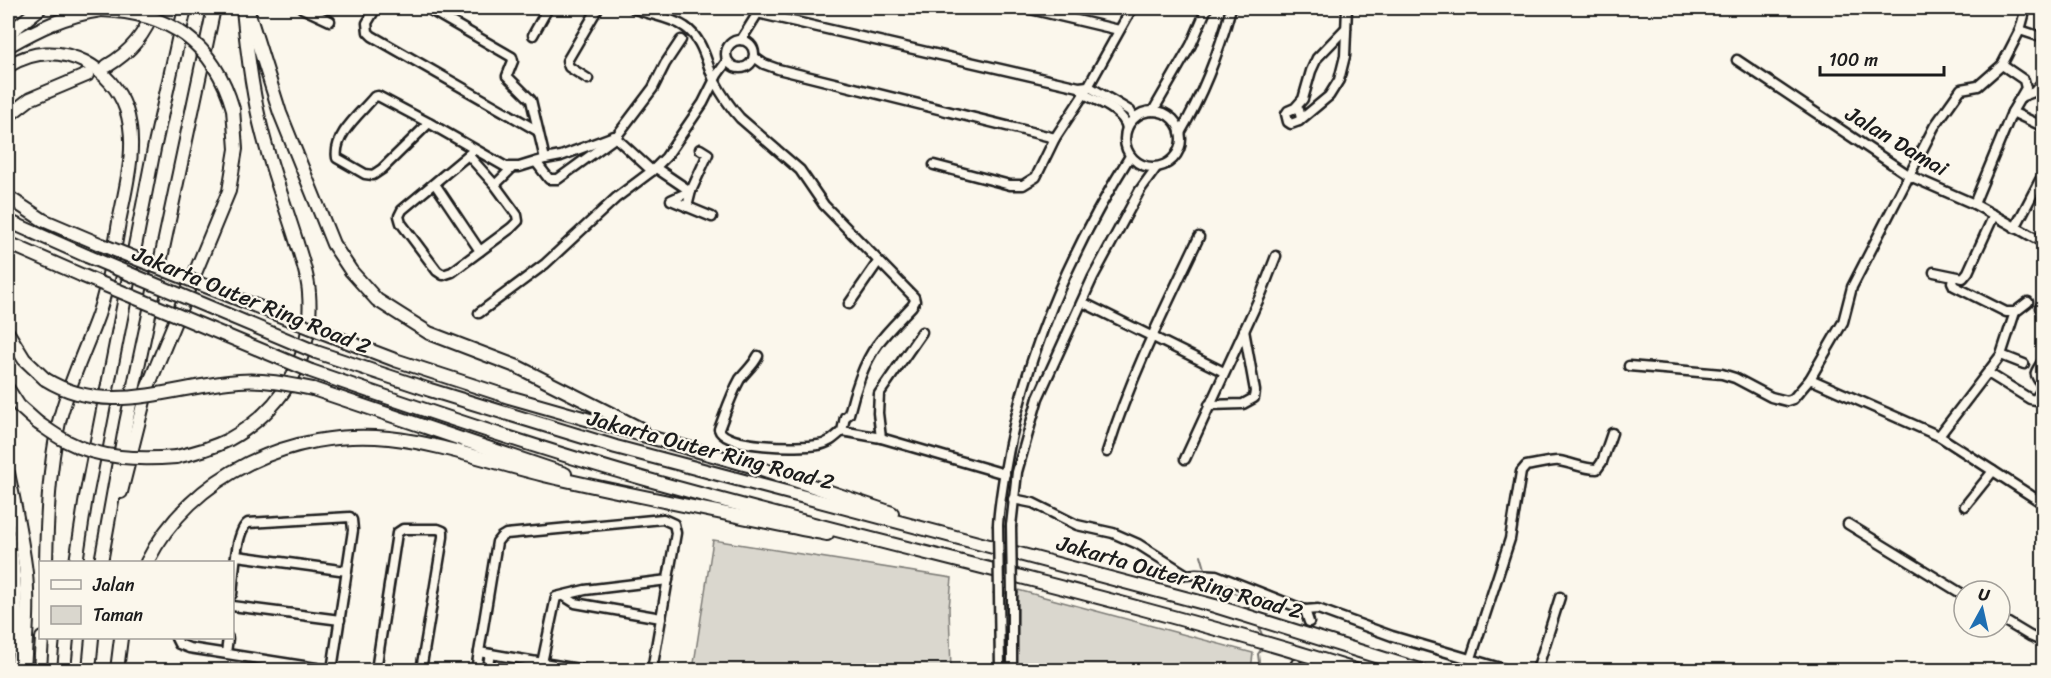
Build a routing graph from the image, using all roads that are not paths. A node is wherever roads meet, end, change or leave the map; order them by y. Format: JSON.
{"nodes":[{"id":1,"x":40,"y":8,"type":"edge"},
{"id":2,"x":155,"y":8,"type":"edge"},
{"id":3,"x":185,"y":8,"type":"edge"},
{"id":4,"x":214,"y":8,"type":"edge"},
{"id":5,"x":245,"y":8,"type":"edge"},
{"id":6,"x":302,"y":8,"type":"edge"},
{"id":7,"x":376,"y":8,"type":"edge"},
{"id":8,"x":427,"y":8,"type":"edge"},
{"id":9,"x":548,"y":8,"type":"edge"},
{"id":10,"x":598,"y":8,"type":"edge"},
{"id":11,"x":633,"y":8,"type":"edge"},
{"id":12,"x":1026,"y":8,"type":"edge"},
{"id":13,"x":1132,"y":8,"type":"edge"},
{"id":14,"x":1207,"y":8,"type":"edge"},
{"id":15,"x":1231,"y":8,"type":"edge"},
{"id":16,"x":1347,"y":8,"type":"edge"},
{"id":17,"x":2026,"y":8,"type":"edge"},
{"id":18,"x":759,"y":10,"type":"edge"},
{"id":19,"x":330,"y":21,"type":"dead end"},
{"id":20,"x":1346,"y":28,"type":"junction"},
{"id":21,"x":1119,"y":30,"type":"junction"},
{"id":22,"x":2020,"y":30,"type":"junction"},
{"id":23,"x":8,"y":34,"type":"edge"},
{"id":24,"x":533,"y":34,"type":"dead end"},
{"id":25,"x":2043,"y":38,"type":"edge"},
{"id":26,"x":681,"y":40,"type":"dead end"},
{"id":27,"x":741,"y":40,"type":"junction"},
{"id":28,"x":8,"y":46,"type":"edge"},
{"id":29,"x":754,"y":57,"type":"junction"},
{"id":30,"x":1737,"y":60,"type":"dead end"},
{"id":31,"x":727,"y":61,"type":"junction"},
{"id":32,"x":2002,"y":64,"type":"junction"},
{"id":33,"x":8,"y":66,"type":"edge"},
{"id":34,"x":107,"y":66,"type":"dead end"},
{"id":35,"x":87,"y":75,"type":"dead end"},
{"id":36,"x":588,"y":79,"type":"dead end"},
{"id":37,"x":714,"y":79,"type":"junction"},
{"id":38,"x":2043,"y":80,"type":"edge"},
{"id":39,"x":1084,"y":89,"type":"junction"},
{"id":40,"x":2022,"y":96,"type":"junction"},
{"id":41,"x":1303,"y":99,"type":"junction"},
{"id":42,"x":1295,"y":108,"type":"junction"},
{"id":43,"x":1314,"y":109,"type":"junction"},
{"id":44,"x":1153,"y":111,"type":"junction"},
{"id":45,"x":2012,"y":112,"type":"junction"},
{"id":46,"x":8,"y":116,"type":"edge"},
{"id":47,"x":1134,"y":118,"type":"junction"},
{"id":48,"x":1299,"y":121,"type":"junction"},
{"id":49,"x":429,"y":123,"type":"junction"},
{"id":50,"x":2043,"y":127,"type":"edge"},
{"id":51,"x":1127,"y":128,"type":"junction"},
{"id":52,"x":538,"y":131,"type":"junction"},
{"id":53,"x":1180,"y":133,"type":"junction"},
{"id":54,"x":616,"y":137,"type":"junction"},
{"id":55,"x":1055,"y":138,"type":"junction"},
{"id":56,"x":700,"y":149,"type":"dead end"},
{"id":57,"x":471,"y":153,"type":"junction"},
{"id":58,"x":1130,"y":156,"type":"junction"},
{"id":59,"x":540,"y":160,"type":"junction"},
{"id":60,"x":934,"y":165,"type":"dead end"},
{"id":61,"x":512,"y":168,"type":"junction"},
{"id":62,"x":1156,"y":168,"type":"junction"},
{"id":63,"x":654,"y":169,"type":"junction"},
{"id":64,"x":1910,"y":176,"type":"junction"},
{"id":65,"x":2040,"y":180,"type":"dead end"},
{"id":66,"x":435,"y":184,"type":"junction"},
{"id":67,"x":495,"y":185,"type":"junction"},
{"id":68,"x":690,"y":191,"type":"junction"},
{"id":69,"x":8,"y":197,"type":"edge"},
{"id":70,"x":1974,"y":204,"type":"junction"},
{"id":71,"x":687,"y":207,"type":"junction"},
{"id":72,"x":1994,"y":215,"type":"junction"},
{"id":73,"x":712,"y":217,"type":"dead end"},
{"id":74,"x":8,"y":221,"type":"edge"},
{"id":75,"x":2015,"y":228,"type":"junction"},
{"id":76,"x":1199,"y":237,"type":"dead end"},
{"id":77,"x":8,"y":243,"type":"edge"},
{"id":78,"x":2043,"y":243,"type":"edge"},
{"id":79,"x":480,"y":251,"type":"junction"},
{"id":80,"x":1276,"y":256,"type":"dead end"},
{"id":81,"x":878,"y":262,"type":"junction"},
{"id":82,"x":1934,"y":272,"type":"dead end"},
{"id":83,"x":1953,"y":278,"type":"junction"},
{"id":84,"x":2043,"y":288,"type":"edge"},
{"id":85,"x":2043,"y":295,"type":"edge"},
{"id":86,"x":2043,"y":301,"type":"edge"},
{"id":87,"x":1082,"y":302,"type":"junction"},
{"id":88,"x":2028,"y":302,"type":"dead end"},
{"id":89,"x":849,"y":304,"type":"dead end"},
{"id":90,"x":2043,"y":311,"type":"edge"},
{"id":91,"x":2015,"y":312,"type":"junction"},
{"id":92,"x":479,"y":313,"type":"dead end"},
{"id":93,"x":1244,"y":329,"type":"junction"},
{"id":94,"x":922,"y":332,"type":"dead end"},
{"id":95,"x":8,"y":333,"type":"edge"},
{"id":96,"x":1151,"y":337,"type":"junction"},
{"id":97,"x":2001,"y":355,"type":"junction"},
{"id":98,"x":758,"y":356,"type":"dead end"},
{"id":99,"x":2024,"y":364,"type":"dead end"},
{"id":100,"x":2042,"y":364,"type":"edge"},
{"id":101,"x":1629,"y":366,"type":"dead end"},
{"id":102,"x":1224,"y":372,"type":"junction"},
{"id":103,"x":1988,"y":373,"type":"junction"},
{"id":104,"x":1810,"y":379,"type":"junction"},
{"id":105,"x":8,"y":389,"type":"edge"},
{"id":106,"x":1209,"y":405,"type":"junction"},
{"id":107,"x":843,"y":431,"type":"junction"},
{"id":108,"x":1612,"y":433,"type":"dead end"},
{"id":109,"x":1939,"y":436,"type":"junction"},
{"id":110,"x":881,"y":438,"type":"junction"},
{"id":111,"x":669,"y":442,"type":"junction"},
{"id":112,"x":1107,"y":452,"type":"dead end"},
{"id":113,"x":1185,"y":459,"type":"dead end"},
{"id":114,"x":1993,"y":471,"type":"junction"},
{"id":115,"x":8,"y":472,"type":"edge"},
{"id":116,"x":1005,"y":474,"type":"junction"},
{"id":117,"x":617,"y":492,"type":"junction"},
{"id":118,"x":1013,"y":499,"type":"junction"},
{"id":119,"x":2043,"y":504,"type":"edge"},
{"id":120,"x":1965,"y":506,"type":"dead end"},
{"id":121,"x":107,"y":523,"type":"junction"},
{"id":122,"x":1848,"y":524,"type":"dead end"},
{"id":123,"x":8,"y":526,"type":"edge"},
{"id":124,"x":989,"y":546,"type":"junction"},
{"id":125,"x":237,"y":556,"type":"junction"},
{"id":126,"x":46,"y":561,"type":"edge"},
{"id":127,"x":76,"y":561,"type":"edge"},
{"id":128,"x":102,"y":561,"type":"edge"},
{"id":129,"x":148,"y":561,"type":"edge"},
{"id":130,"x":961,"y":561,"type":"junction"},
{"id":131,"x":347,"y":571,"type":"junction"},
{"id":132,"x":234,"y":579,"type":"edge"},
{"id":133,"x":668,"y":580,"type":"junction"},
{"id":134,"x":1952,"y":588,"type":"edge"},
{"id":135,"x":564,"y":596,"type":"junction"},
{"id":136,"x":1560,"y":597,"type":"dead end"},
{"id":137,"x":234,"y":606,"type":"edge"},
{"id":138,"x":8,"y":610,"type":"edge"},
{"id":139,"x":1305,"y":610,"type":"junction"},
{"id":140,"x":17,"y":615,"type":"junction"},
{"id":141,"x":661,"y":618,"type":"junction"},
{"id":142,"x":340,"y":620,"type":"junction"},
{"id":143,"x":1309,"y":622,"type":"tunnel mouth"},
{"id":144,"x":2012,"y":625,"type":"edge"},
{"id":145,"x":42,"y":639,"type":"edge"},
{"id":146,"x":67,"y":639,"type":"edge"},
{"id":147,"x":92,"y":639,"type":"edge"},
{"id":148,"x":121,"y":639,"type":"edge"},
{"id":149,"x":176,"y":639,"type":"edge"},
{"id":150,"x":228,"y":639,"type":"edge"},
{"id":151,"x":2043,"y":642,"type":"edge"},
{"id":152,"x":479,"y":652,"type":"junction"},
{"id":153,"x":226,"y":653,"type":"junction"},
{"id":154,"x":490,"y":654,"type":"junction"},
{"id":155,"x":1471,"y":658,"type":"junction"},
{"id":156,"x":542,"y":663,"type":"junction"},
{"id":157,"x":15,"y":666,"type":"edge"},
{"id":158,"x":40,"y":670,"type":"edge"},
{"id":159,"x":64,"y":670,"type":"edge"},
{"id":160,"x":88,"y":670,"type":"edge"},
{"id":161,"x":117,"y":670,"type":"edge"},
{"id":162,"x":330,"y":670,"type":"edge"},
{"id":163,"x":376,"y":670,"type":"edge"},
{"id":164,"x":421,"y":670,"type":"edge"},
{"id":165,"x":476,"y":670,"type":"edge"},
{"id":166,"x":487,"y":670,"type":"edge"},
{"id":167,"x":584,"y":670,"type":"edge"},
{"id":168,"x":652,"y":670,"type":"edge"},
{"id":169,"x":1000,"y":670,"type":"edge"},
{"id":170,"x":1012,"y":670,"type":"edge"},
{"id":171,"x":1355,"y":670,"type":"edge"},
{"id":172,"x":1420,"y":670,"type":"edge"},
{"id":173,"x":1507,"y":670,"type":"edge"},
{"id":174,"x":1537,"y":670,"type":"edge"}],
"edges":[{"from":1,"to":23,"type":"highway"},
{"from":2,"to":34,"type":"highway"},
{"from":3,"to":127,"type":"highway"},
{"from":4,"to":121,"type":"highway"},
{"from":5,"to":105,"type":"highway","bridge":true},
{"from":5,"to":111,"type":"highway"},
{"from":6,"to":19,"type":"street"},
{"from":7,"to":52,"type":"street"},
{"from":8,"to":52,"type":"street"},
{"from":9,"to":24,"type":"street"},
{"from":10,"to":36,"type":"street"},
{"from":11,"to":37,"type":"street"},
{"from":12,"to":21,"type":"street"},
{"from":13,"to":21,"type":"street"},
{"from":14,"to":44,"type":"street"},
{"from":15,"to":53,"type":"street"},
{"from":16,"to":20,"type":"street"},
{"from":17,"to":22,"type":"street"},
{"from":18,"to":27,"type":"street"},
{"from":18,"to":39,"type":"street"},
{"from":20,"to":41,"type":"street"},
{"from":20,"to":43,"type":"street"},
{"from":21,"to":39,"type":"street"},
{"from":22,"to":25,"type":"street"},
{"from":22,"to":32,"type":"street"},
{"from":26,"to":54,"type":"street"},
{"from":27,"to":29,"type":"street"},
{"from":27,"to":31,"type":"street"},
{"from":28,"to":121,"type":"highway","bridge":true},
{"from":29,"to":31,"type":"street"},
{"from":29,"to":55,"type":"street"},
{"from":30,"to":64,"type":"street","name":"Jalan Damai"},
{"from":31,"to":37,"type":"street"},
{"from":32,"to":40,"type":"street"},
{"from":32,"to":64,"type":"street"},
{"from":33,"to":126,"type":"highway"},
{"from":35,"to":46,"type":"highway"},
{"from":37,"to":63,"type":"street"},
{"from":37,"to":81,"type":"street"},
{"from":38,"to":40,"type":"street"},
{"from":39,"to":47,"type":"street"},
{"from":39,"to":51,"type":"street"},
{"from":39,"to":55,"type":"street"},
{"from":40,"to":45,"type":"street"},
{"from":41,"to":42,"type":"street"},
{"from":41,"to":43,"type":"street"},
{"from":42,"to":48,"type":"street"},
{"from":42,"to":48,"type":"street"},
{"from":43,"to":48,"type":"street"},
{"from":44,"to":47,"type":"street"},
{"from":44,"to":53,"type":"street"},
{"from":45,"to":50,"type":"street"},
{"from":45,"to":70,"type":"street"},
{"from":47,"to":51,"type":"street"},
{"from":49,"to":49,"type":"street"},
{"from":49,"to":57,"type":"street"},
{"from":51,"to":58,"type":"street"},
{"from":52,"to":59,"type":"street"},
{"from":53,"to":62,"type":"street"},
{"from":54,"to":59,"type":"street"},
{"from":54,"to":59,"type":"street"},
{"from":54,"to":63,"type":"street"},
{"from":55,"to":60,"type":"street"},
{"from":56,"to":68,"type":"street"},
{"from":57,"to":61,"type":"street"},
{"from":57,"to":66,"type":"street"},
{"from":57,"to":67,"type":"street"},
{"from":58,"to":62,"type":"street"},
{"from":58,"to":116,"type":"street"},
{"from":59,"to":61,"type":"street"},
{"from":61,"to":67,"type":"street"},
{"from":62,"to":87,"type":"street"},
{"from":63,"to":68,"type":"street"},
{"from":63,"to":92,"type":"street"},
{"from":64,"to":70,"type":"street","name":"Jalan Damai"},
{"from":64,"to":104,"type":"street"},
{"from":65,"to":75,"type":"street"},
{"from":66,"to":79,"type":"street"},
{"from":66,"to":79,"type":"street"},
{"from":67,"to":79,"type":"street"},
{"from":68,"to":71,"type":"street"},
{"from":68,"to":71,"type":"street"},
{"from":69,"to":111,"type":"highway","bridge":true},
{"from":70,"to":72,"type":"street","name":"Jalan Damai"},
{"from":71,"to":73,"type":"street"},
{"from":72,"to":75,"type":"street","name":"Jalan Damai"},
{"from":72,"to":83,"type":"street"},
{"from":74,"to":124,"type":"highway","name":"Jakarta Outer Ring Road 2","bridge":true},
{"from":75,"to":78,"type":"street","name":"Jalan Damai"},
{"from":76,"to":96,"type":"street"},
{"from":77,"to":130,"type":"highway","name":"Jakarta Outer Ring Road 2","bridge":true},
{"from":80,"to":93,"type":"street"},
{"from":81,"to":89,"type":"street"},
{"from":81,"to":107,"type":"street"},
{"from":82,"to":83,"type":"street"},
{"from":83,"to":91,"type":"street"},
{"from":84,"to":85,"type":"street"},
{"from":86,"to":90,"type":"street"},
{"from":87,"to":96,"type":"street"},
{"from":87,"to":118,"type":"street"},
{"from":88,"to":91,"type":"street"},
{"from":91,"to":97,"type":"street"},
{"from":93,"to":102,"type":"street"},
{"from":93,"to":106,"type":"street"},
{"from":94,"to":110,"type":"street"},
{"from":95,"to":117,"type":"highway","bridge":true},
{"from":96,"to":102,"type":"street"},
{"from":96,"to":112,"type":"street"},
{"from":97,"to":99,"type":"street"},
{"from":97,"to":103,"type":"street"},
{"from":98,"to":107,"type":"street"},
{"from":100,"to":103,"type":"street"},
{"from":101,"to":104,"type":"street"},
{"from":102,"to":106,"type":"street"},
{"from":103,"to":109,"type":"street"},
{"from":104,"to":109,"type":"street"},
{"from":106,"to":113,"type":"street"},
{"from":107,"to":110,"type":"street"},
{"from":108,"to":155,"type":"street"},
{"from":109,"to":114,"type":"street"},
{"from":110,"to":116,"type":"street"},
{"from":111,"to":124,"type":"highway"},
{"from":114,"to":119,"type":"street"},
{"from":114,"to":120,"type":"street"},
{"from":115,"to":157,"type":"highway"},
{"from":116,"to":169,"type":"street","bridge":true},
{"from":117,"to":129,"type":"highway"},
{"from":117,"to":130,"type":"highway"},
{"from":118,"to":139,"type":"street"},
{"from":118,"to":170,"type":"street","bridge":true},
{"from":121,"to":128,"type":"highway"},
{"from":122,"to":134,"type":"street"},
{"from":123,"to":140,"type":"street"},
{"from":124,"to":172,"type":"highway","name":"Jakarta Outer Ring Road 2"},
{"from":125,"to":131,"type":"street"},
{"from":125,"to":131,"type":"street"},
{"from":125,"to":132,"type":"street"},
{"from":130,"to":171,"type":"highway","name":"Jakarta Outer Ring Road 2"},
{"from":131,"to":142,"type":"street"},
{"from":133,"to":135,"type":"street"},
{"from":133,"to":141,"type":"street"},
{"from":133,"to":152,"type":"street"},
{"from":135,"to":141,"type":"street"},
{"from":135,"to":156,"type":"street"},
{"from":136,"to":174,"type":"street"},
{"from":137,"to":142,"type":"street"},
{"from":138,"to":140,"type":"street"},
{"from":139,"to":143,"type":"street"},
{"from":139,"to":155,"type":"street"},
{"from":140,"to":157,"type":"street"},
{"from":141,"to":168,"type":"street"},
{"from":142,"to":162,"type":"street"},
{"from":144,"to":151,"type":"street"},
{"from":145,"to":158,"type":"highway"},
{"from":146,"to":159,"type":"highway"},
{"from":147,"to":160,"type":"highway"},
{"from":148,"to":161,"type":"highway"},
{"from":149,"to":153,"type":"street"},
{"from":150,"to":153,"type":"street"},
{"from":152,"to":154,"type":"street"},
{"from":152,"to":165,"type":"street"},
{"from":153,"to":162,"type":"street"},
{"from":154,"to":156,"type":"street"},
{"from":154,"to":166,"type":"street"},
{"from":155,"to":173,"type":"street"},
{"from":156,"to":167,"type":"street"},
{"from":163,"to":164,"type":"street"}]}
